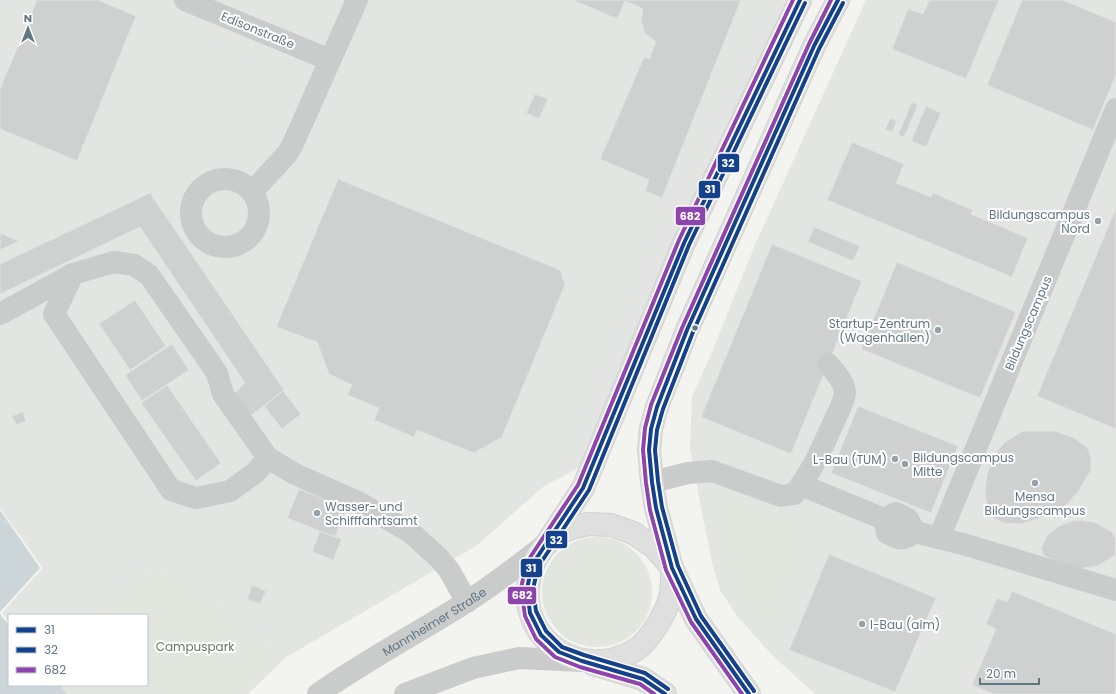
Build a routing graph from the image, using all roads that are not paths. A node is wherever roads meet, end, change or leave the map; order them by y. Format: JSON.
{"nodes":[{"id":1,"x":185,"y":0,"type":"edge"},
{"id":2,"x":357,"y":0,"type":"edge"},
{"id":3,"x":830,"y":0,"type":"edge"},
{"id":4,"x":838,"y":0,"type":"edge"},
{"id":5,"x":797,"y":2,"type":"edge"},
{"id":6,"x":824,"y":26,"type":"junction"},
{"id":7,"x":330,"y":60,"type":"junction"},
{"id":8,"x":1116,"y":109,"type":"edge"},
{"id":9,"x":252,"y":192,"type":"dead end"},
{"id":10,"x":73,"y":274,"type":"junction"},
{"id":11,"x":0,"y":314,"type":"edge"},
{"id":12,"x":828,"y":364,"type":"dead end"},
{"id":13,"x":268,"y":458,"type":"junction"},
{"id":14,"x":652,"y":482,"type":"junction"},
{"id":15,"x":801,"y":486,"type":"junction"},
{"id":16,"x":939,"y":538,"type":"junction"},
{"id":17,"x":546,"y":544,"type":"junction"},
{"id":18,"x":672,"y":568,"type":"junction"},
{"id":19,"x":1116,"y":590,"type":"edge"},
{"id":20,"x":467,"y":602,"type":"junction"},
{"id":21,"x":582,"y":661,"type":"junction"},
{"id":22,"x":318,"y":694,"type":"edge"},
{"id":23,"x":405,"y":694,"type":"edge"},
{"id":24,"x":665,"y":694,"type":"edge"},
{"id":25,"x":749,"y":694,"type":"edge"}],
"edges":[{"from":1,"to":7,"type":"street","name":"Edisonstraße"},
{"from":2,"to":7,"type":"street"},
{"from":3,"to":6,"type":"main road"},
{"from":4,"to":6,"type":"main road"},
{"from":5,"to":17,"type":"main road"},
{"from":6,"to":14,"type":"main road"},
{"from":7,"to":9,"type":"street"},
{"from":8,"to":16,"type":"street","name":"Bildungscampus"},
{"from":10,"to":11,"type":"street"},
{"from":10,"to":13,"type":"street"},
{"from":10,"to":13,"type":"street"},
{"from":12,"to":15,"type":"street"},
{"from":13,"to":20,"type":"street"},
{"from":14,"to":15,"type":"street"},
{"from":14,"to":18,"type":"main road"},
{"from":15,"to":16,"type":"street"},
{"from":16,"to":19,"type":"street"},
{"from":17,"to":18,"type":"main road"},
{"from":17,"to":20,"type":"street","name":"Mannheimer Straße"},
{"from":17,"to":21,"type":"main road"},
{"from":18,"to":21,"type":"main road"},
{"from":18,"to":25,"type":"main road"},
{"from":20,"to":22,"type":"street","name":"Mannheimer Straße"},
{"from":21,"to":23,"type":"street"},
{"from":21,"to":24,"type":"main road"}]}
